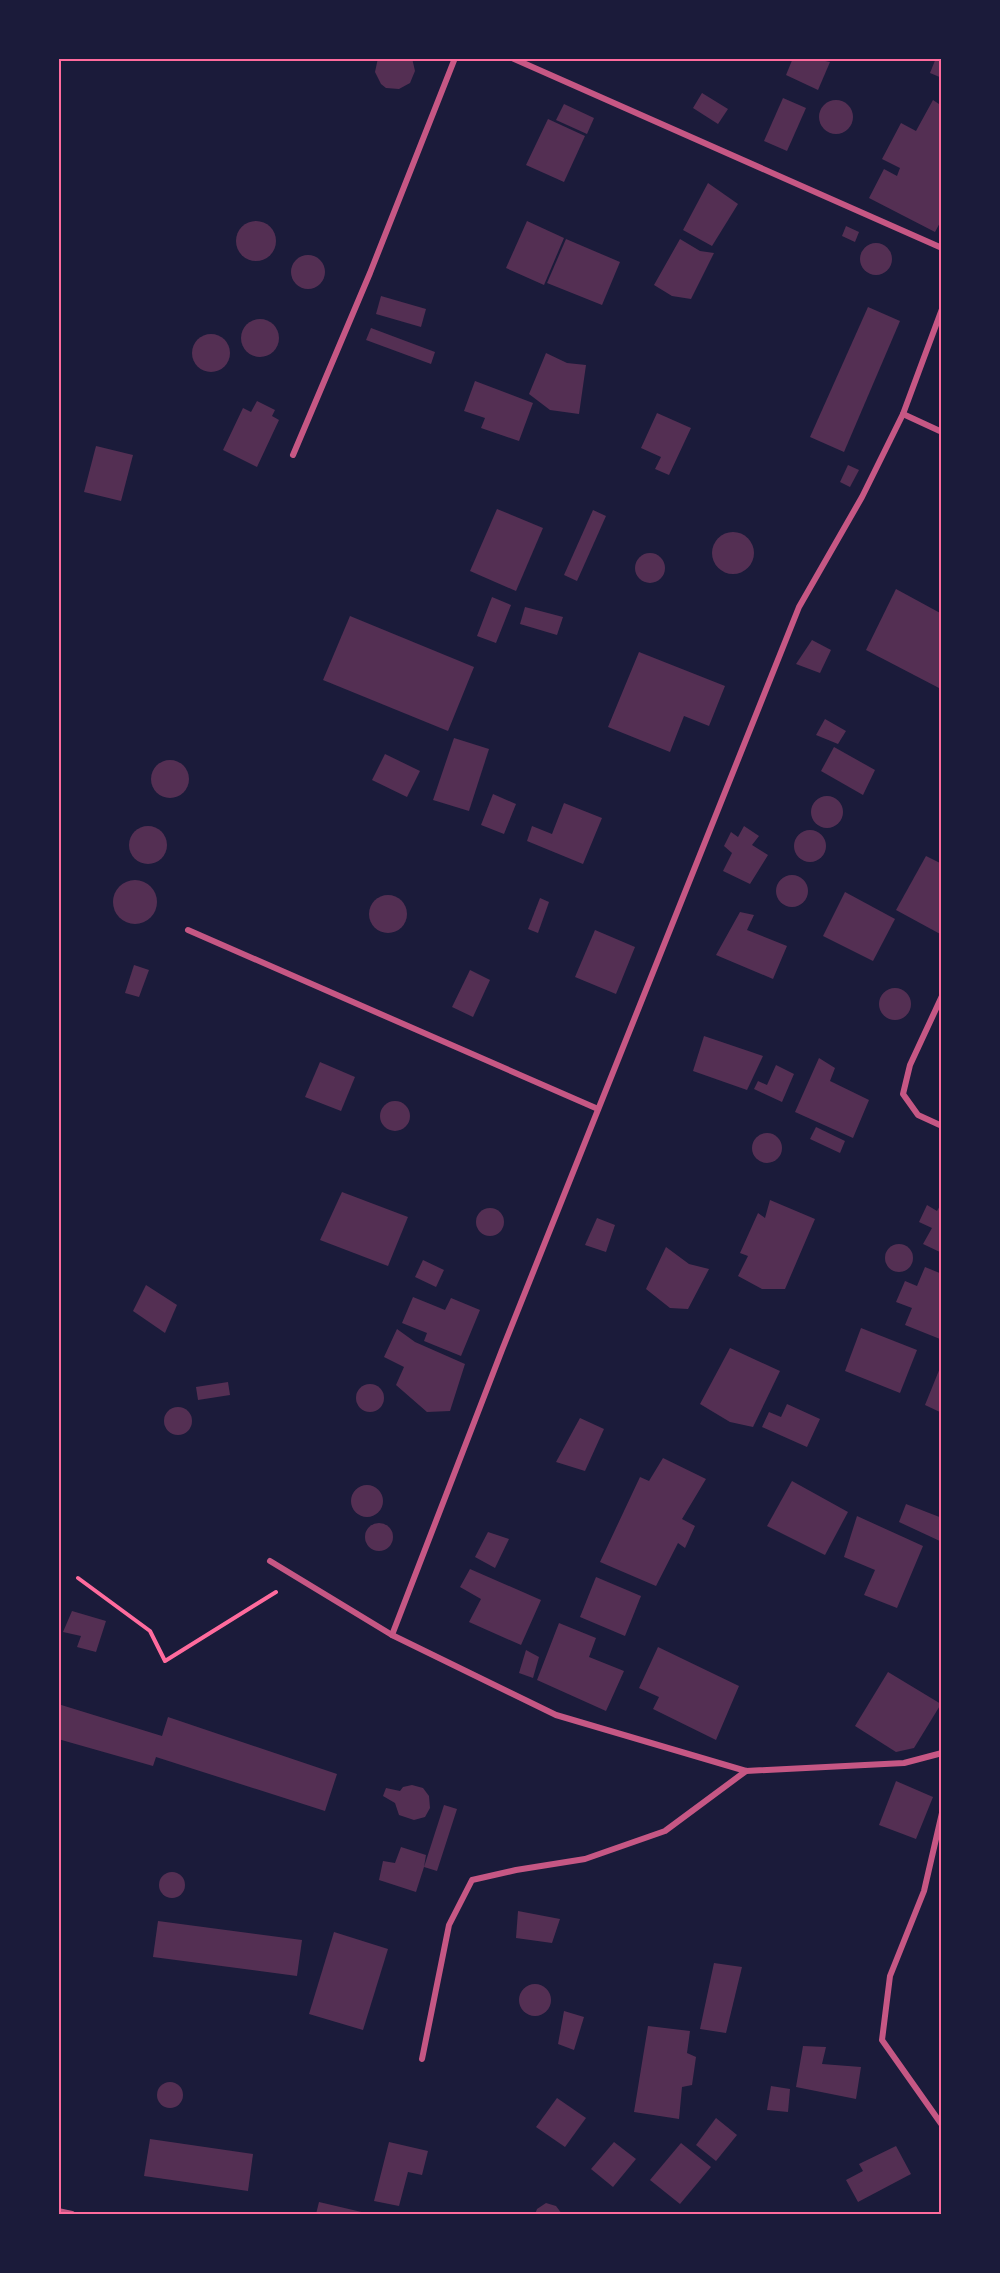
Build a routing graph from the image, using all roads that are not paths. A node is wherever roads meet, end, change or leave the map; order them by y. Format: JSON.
{"nodes":[{"id":1,"x":455,"y":58,"type":"edge"},
{"id":2,"x":512,"y":58,"type":"edge"},
{"id":3,"x":942,"y":248,"type":"edge"},
{"id":4,"x":942,"y":309,"type":"edge"},
{"id":5,"x":903,"y":414,"type":"junction"},
{"id":6,"x":942,"y":432,"type":"edge"},
{"id":7,"x":293,"y":455,"type":"dead end"},
{"id":8,"x":188,"y":930,"type":"dead end"},
{"id":9,"x":942,"y":996,"type":"edge"},
{"id":10,"x":598,"y":1109,"type":"junction"},
{"id":11,"x":942,"y":1126,"type":"edge"},
{"id":12,"x":270,"y":1561,"type":"dead end"},
{"id":13,"x":392,"y":1635,"type":"junction"},
{"id":14,"x":942,"y":1753,"type":"edge"},
{"id":15,"x":746,"y":1771,"type":"junction"},
{"id":16,"x":942,"y":1813,"type":"edge"},
{"id":17,"x":422,"y":2059,"type":"dead end"},
{"id":18,"x":942,"y":2125,"type":"edge"},
{"id":19,"x":58,"y":2211,"type":"edge"},
{"id":20,"x":72,"y":2214,"type":"edge"}],
"edges":[{"from":1,"to":7,"type":"street"},
{"from":2,"to":3,"type":"street"},
{"from":4,"to":5,"type":"street"},
{"from":5,"to":6,"type":"street"},
{"from":5,"to":10,"type":"street"},
{"from":8,"to":10,"type":"street"},
{"from":9,"to":11,"type":"street"},
{"from":10,"to":13,"type":"street"},
{"from":12,"to":13,"type":"street"},
{"from":13,"to":15,"type":"street"},
{"from":14,"to":15,"type":"street"},
{"from":15,"to":17,"type":"street"},
{"from":16,"to":18,"type":"street"},
{"from":19,"to":20,"type":"street"}]}
